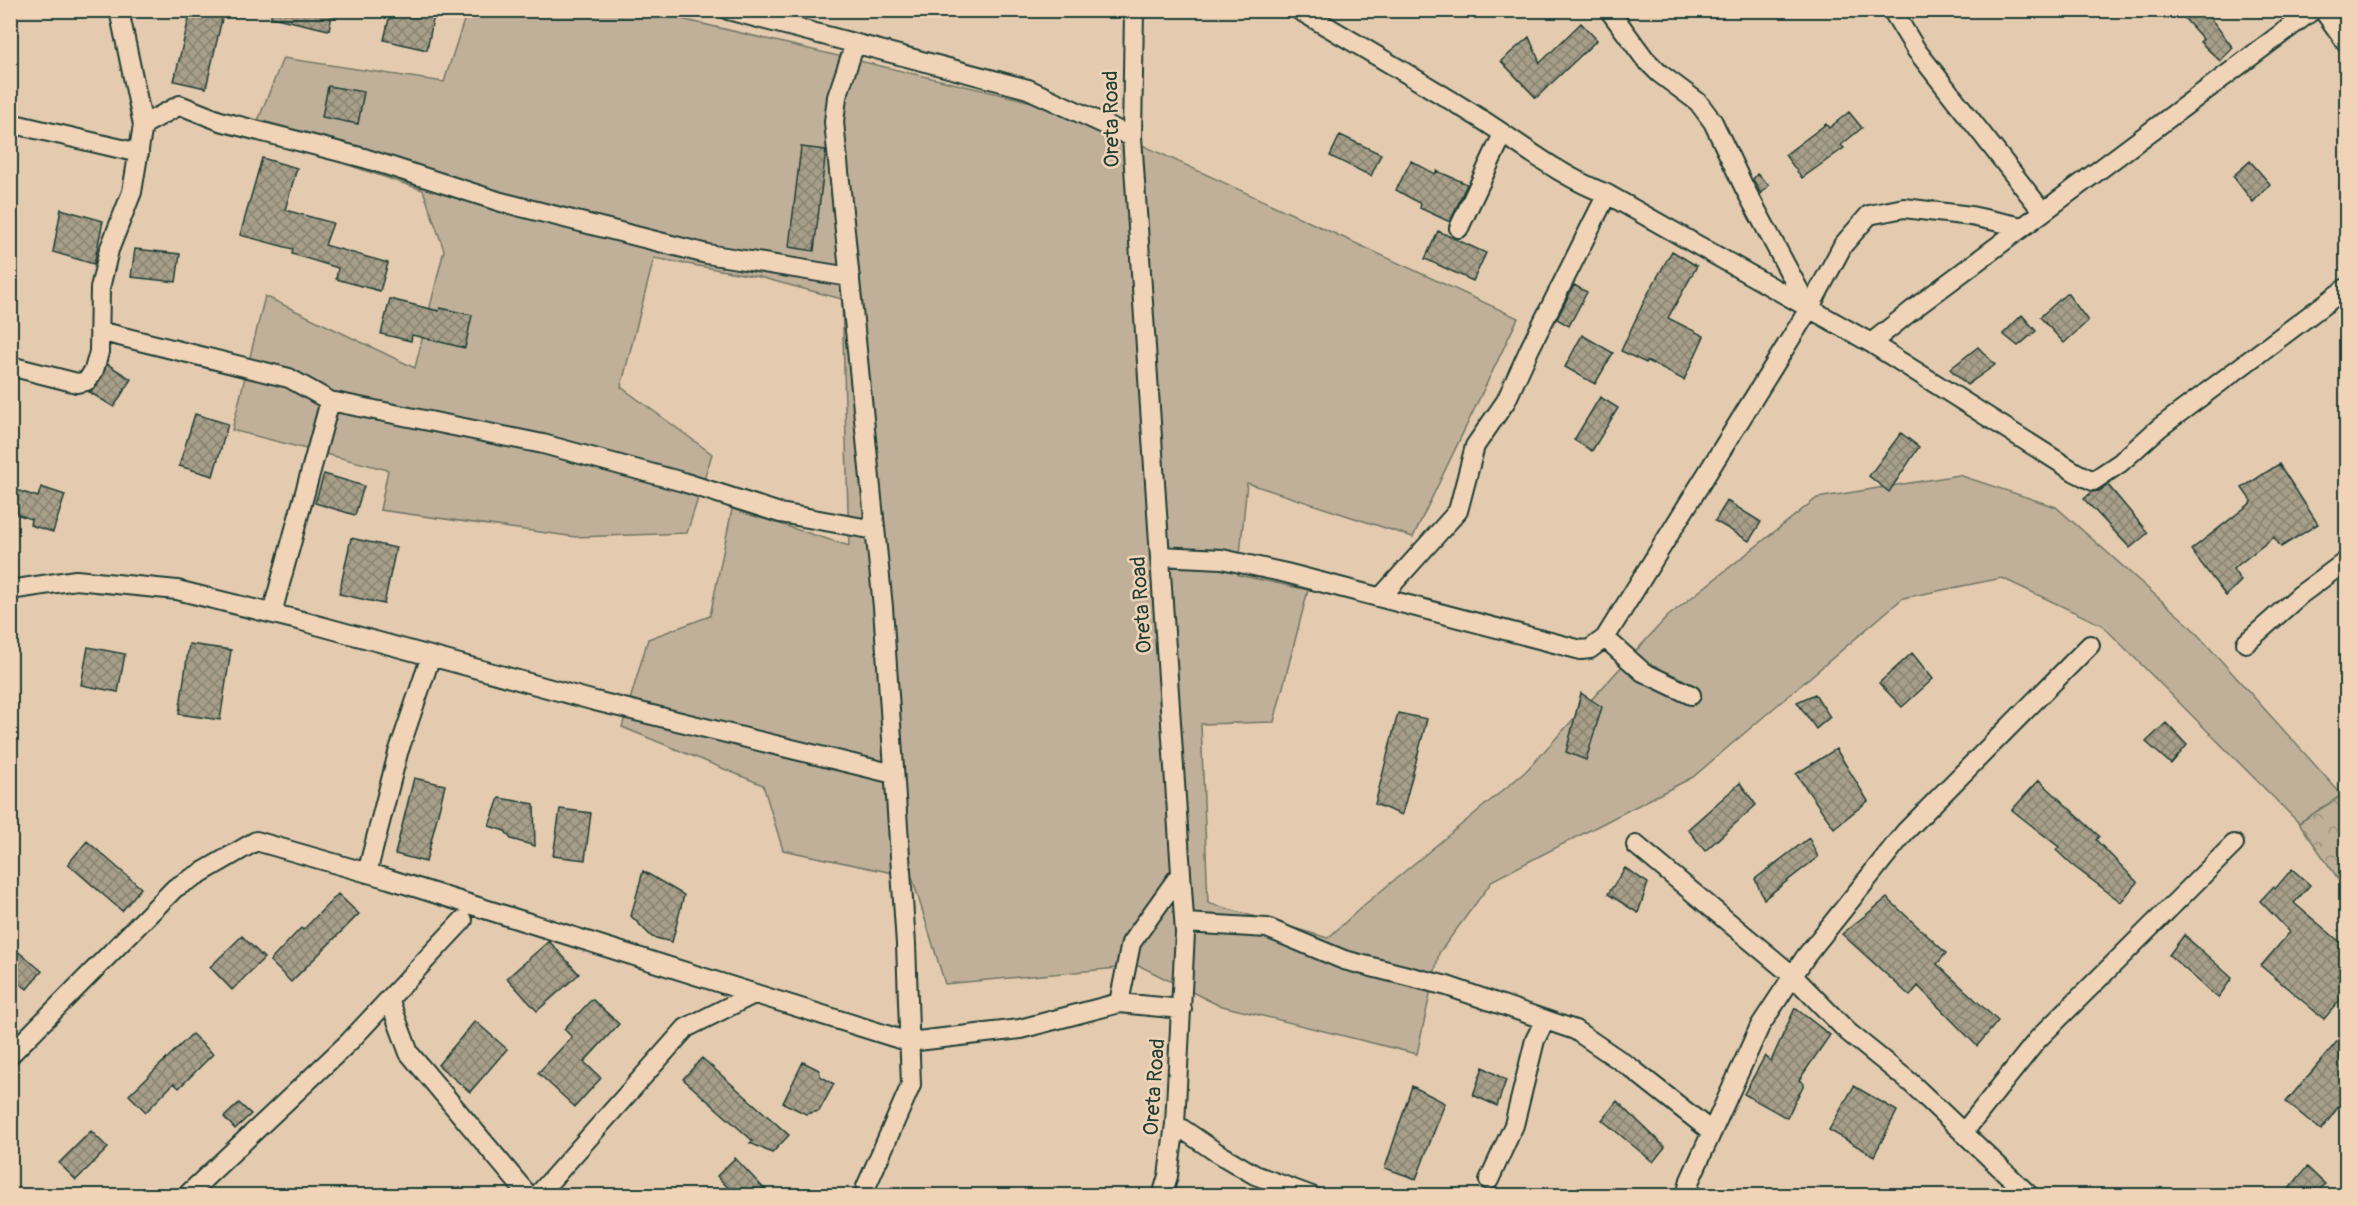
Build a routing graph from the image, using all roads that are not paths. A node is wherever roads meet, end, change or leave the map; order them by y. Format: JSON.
{"nodes":[{"id":1,"x":119,"y":10,"type":"edge"},
{"id":2,"x":728,"y":10,"type":"edge"},
{"id":3,"x":1134,"y":10,"type":"edge"},
{"id":4,"x":1299,"y":10,"type":"edge"},
{"id":5,"x":1609,"y":10,"type":"edge"},
{"id":6,"x":1892,"y":10,"type":"edge"},
{"id":7,"x":2313,"y":10,"type":"edge"},
{"id":8,"x":2323,"y":10,"type":"edge"},
{"id":9,"x":2346,"y":42,"type":"edge"},
{"id":10,"x":855,"y":44,"type":"junction"},
{"id":11,"x":10,"y":123,"type":"edge"},
{"id":12,"x":143,"y":124,"type":"junction"},
{"id":13,"x":1503,"y":134,"type":"junction"},
{"id":14,"x":1132,"y":137,"type":"junction"},
{"id":15,"x":139,"y":153,"type":"junction"},
{"id":16,"x":1607,"y":194,"type":"junction"},
{"id":17,"x":2043,"y":212,"type":"junction"},
{"id":18,"x":2023,"y":226,"type":"junction"},
{"id":19,"x":1459,"y":228,"type":"dead end"},
{"id":20,"x":850,"y":277,"type":"junction"},
{"id":21,"x":2346,"y":288,"type":"edge"},
{"id":22,"x":1809,"y":309,"type":"junction"},
{"id":23,"x":99,"y":331,"type":"junction"},
{"id":24,"x":1871,"y":343,"type":"junction"},
{"id":25,"x":10,"y":366,"type":"edge"},
{"id":26,"x":330,"y":401,"type":"junction"},
{"id":27,"x":875,"y":531,"type":"junction"},
{"id":28,"x":1160,"y":556,"type":"junction"},
{"id":29,"x":2344,"y":569,"type":"edge"},
{"id":30,"x":10,"y":590,"type":"edge"},
{"id":31,"x":1381,"y":597,"type":"junction"},
{"id":32,"x":272,"y":613,"type":"junction"},
{"id":33,"x":1605,"y":638,"type":"junction"},
{"id":34,"x":2246,"y":643,"type":"dead end"},
{"id":35,"x":2090,"y":645,"type":"dead end"},
{"id":36,"x":430,"y":656,"type":"junction"},
{"id":37,"x":1691,"y":695,"type":"dead end"},
{"id":38,"x":894,"y":774,"type":"junction"},
{"id":39,"x":2234,"y":844,"type":"dead end"},
{"id":40,"x":1636,"y":845,"type":"dead end"},
{"id":41,"x":367,"y":873,"type":"junction"},
{"id":42,"x":1182,"y":873,"type":"junction"},
{"id":43,"x":463,"y":920,"type":"dead end"},
{"id":44,"x":1185,"y":923,"type":"junction"},
{"id":45,"x":1792,"y":975,"type":"junction"},
{"id":46,"x":754,"y":994,"type":"junction"},
{"id":47,"x":388,"y":999,"type":"junction"},
{"id":48,"x":1119,"y":1003,"type":"junction"},
{"id":49,"x":1182,"y":1009,"type":"junction"},
{"id":50,"x":1545,"y":1020,"type":"junction"},
{"id":51,"x":909,"y":1042,"type":"junction"},
{"id":52,"x":10,"y":1055,"type":"edge"},
{"id":53,"x":1175,"y":1124,"type":"junction"},
{"id":54,"x":1712,"y":1132,"type":"junction"},
{"id":55,"x":1963,"y":1133,"type":"junction"},
{"id":56,"x":1489,"y":1180,"type":"dead end"},
{"id":57,"x":186,"y":1196,"type":"edge"},
{"id":58,"x":529,"y":1196,"type":"edge"},
{"id":59,"x":537,"y":1196,"type":"edge"},
{"id":60,"x":866,"y":1196,"type":"edge"},
{"id":61,"x":1162,"y":1196,"type":"edge"},
{"id":62,"x":1312,"y":1196,"type":"edge"},
{"id":63,"x":1686,"y":1196,"type":"edge"},
{"id":64,"x":2030,"y":1196,"type":"edge"}],
"edges":[{"from":1,"to":12,"type":"street"},
{"from":2,"to":10,"type":"street"},
{"from":3,"to":14,"type":"street","name":"Oreta Road"},
{"from":4,"to":13,"type":"street"},
{"from":5,"to":22,"type":"street"},
{"from":6,"to":17,"type":"street"},
{"from":7,"to":17,"type":"street"},
{"from":8,"to":9,"type":"street"},
{"from":10,"to":14,"type":"street"},
{"from":10,"to":20,"type":"street"},
{"from":11,"to":15,"type":"street"},
{"from":12,"to":15,"type":"street"},
{"from":12,"to":20,"type":"street"},
{"from":13,"to":16,"type":"street"},
{"from":13,"to":19,"type":"street"},
{"from":14,"to":28,"type":"street","name":"Oreta Road"},
{"from":15,"to":23,"type":"street"},
{"from":16,"to":22,"type":"street"},
{"from":16,"to":31,"type":"street"},
{"from":17,"to":18,"type":"street"},
{"from":18,"to":22,"type":"street"},
{"from":18,"to":24,"type":"street"},
{"from":20,"to":27,"type":"street"},
{"from":21,"to":24,"type":"street"},
{"from":22,"to":24,"type":"street"},
{"from":22,"to":33,"type":"street"},
{"from":23,"to":25,"type":"street"},
{"from":23,"to":26,"type":"street"},
{"from":26,"to":27,"type":"street"},
{"from":26,"to":32,"type":"street"},
{"from":27,"to":38,"type":"street"},
{"from":28,"to":31,"type":"street"},
{"from":28,"to":42,"type":"street","name":"Oreta Road"},
{"from":29,"to":34,"type":"street"},
{"from":30,"to":32,"type":"street"},
{"from":31,"to":33,"type":"street"},
{"from":32,"to":36,"type":"street"},
{"from":33,"to":37,"type":"street"},
{"from":35,"to":45,"type":"street"},
{"from":36,"to":38,"type":"street"},
{"from":36,"to":41,"type":"street"},
{"from":38,"to":51,"type":"street"},
{"from":39,"to":55,"type":"street"},
{"from":40,"to":45,"type":"street"},
{"from":41,"to":46,"type":"street"},
{"from":41,"to":52,"type":"street"},
{"from":42,"to":44,"type":"street","name":"Oreta Road"},
{"from":42,"to":48,"type":"street"},
{"from":43,"to":47,"type":"street"},
{"from":44,"to":49,"type":"street","name":"Oreta Road"},
{"from":44,"to":50,"type":"street"},
{"from":45,"to":54,"type":"street"},
{"from":45,"to":55,"type":"street"},
{"from":46,"to":51,"type":"street"},
{"from":46,"to":59,"type":"street"},
{"from":47,"to":57,"type":"street"},
{"from":47,"to":58,"type":"street"},
{"from":48,"to":49,"type":"street"},
{"from":48,"to":51,"type":"street"},
{"from":49,"to":53,"type":"street","name":"Oreta Road"},
{"from":50,"to":54,"type":"street"},
{"from":50,"to":56,"type":"street"},
{"from":51,"to":60,"type":"street"},
{"from":53,"to":61,"type":"street","name":"Oreta Road"},
{"from":53,"to":62,"type":"street"},
{"from":54,"to":63,"type":"street"},
{"from":55,"to":64,"type":"street"}]}
